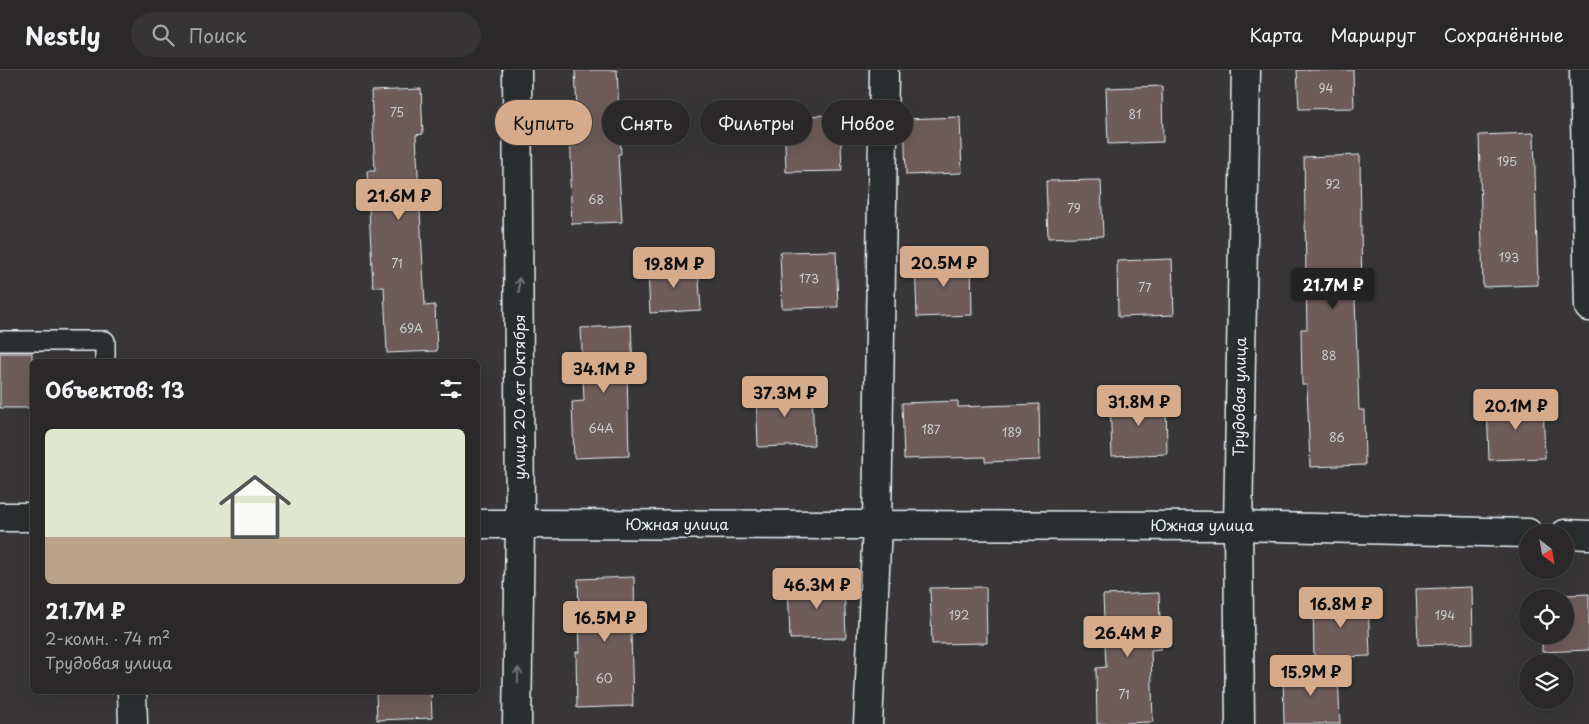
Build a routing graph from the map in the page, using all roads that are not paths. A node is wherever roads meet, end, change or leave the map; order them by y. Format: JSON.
{"nodes":[{"id":1,"x":517,"y":70,"type":"edge"},
{"id":2,"x":884,"y":70,"type":"edge"},
{"id":3,"x":1246,"y":70,"type":"edge"},
{"id":4,"x":1584,"y":70,"type":"edge"},
{"id":5,"x":1589,"y":307,"type":"edge"},
{"id":6,"x":0,"y":341,"type":"edge"},
{"id":7,"x":105,"y":359,"type":"edge"},
{"id":8,"x":0,"y":517,"type":"edge"},
{"id":9,"x":30,"y":517,"type":"edge"},
{"id":10,"x":480,"y":524,"type":"edge"},
{"id":11,"x":520,"y":524,"type":"junction"},
{"id":12,"x":877,"y":525,"type":"junction"},
{"id":13,"x":1238,"y":526,"type":"junction"},
{"id":14,"x":1519,"y":533,"type":"edge"},
{"id":15,"x":1574,"y":534,"type":"edge"},
{"id":16,"x":1589,"y":534,"type":"edge"},
{"id":17,"x":132,"y":694,"type":"edge"},
{"id":18,"x":133,"y":724,"type":"edge"},
{"id":19,"x":517,"y":724,"type":"edge"},
{"id":20,"x":868,"y":724,"type":"edge"},
{"id":21,"x":1240,"y":724,"type":"edge"}],
"edges":[{"from":11,"to":1,"type":"street","name":"улица 20 лет Октября","one_way":true},
{"from":2,"to":12,"type":"street"},
{"from":3,"to":13,"type":"street","name":"Трудовая улица"},
{"from":4,"to":5,"type":"street"},
{"from":6,"to":7,"type":"lane"},
{"from":8,"to":9,"type":"street"},
{"from":10,"to":11,"type":"street","name":"Южная улица"},
{"from":11,"to":12,"type":"street","name":"Южная улица"},
{"from":19,"to":11,"type":"street","name":"улица 20 лет Октября","one_way":true},
{"from":12,"to":13,"type":"street","name":"Южная улица"},
{"from":12,"to":20,"type":"street"},
{"from":13,"to":14,"type":"street","name":"Южная улица"},
{"from":13,"to":21,"type":"street","name":"Трудовая улица"},
{"from":15,"to":16,"type":"street"},
{"from":17,"to":18,"type":"street"}]}
